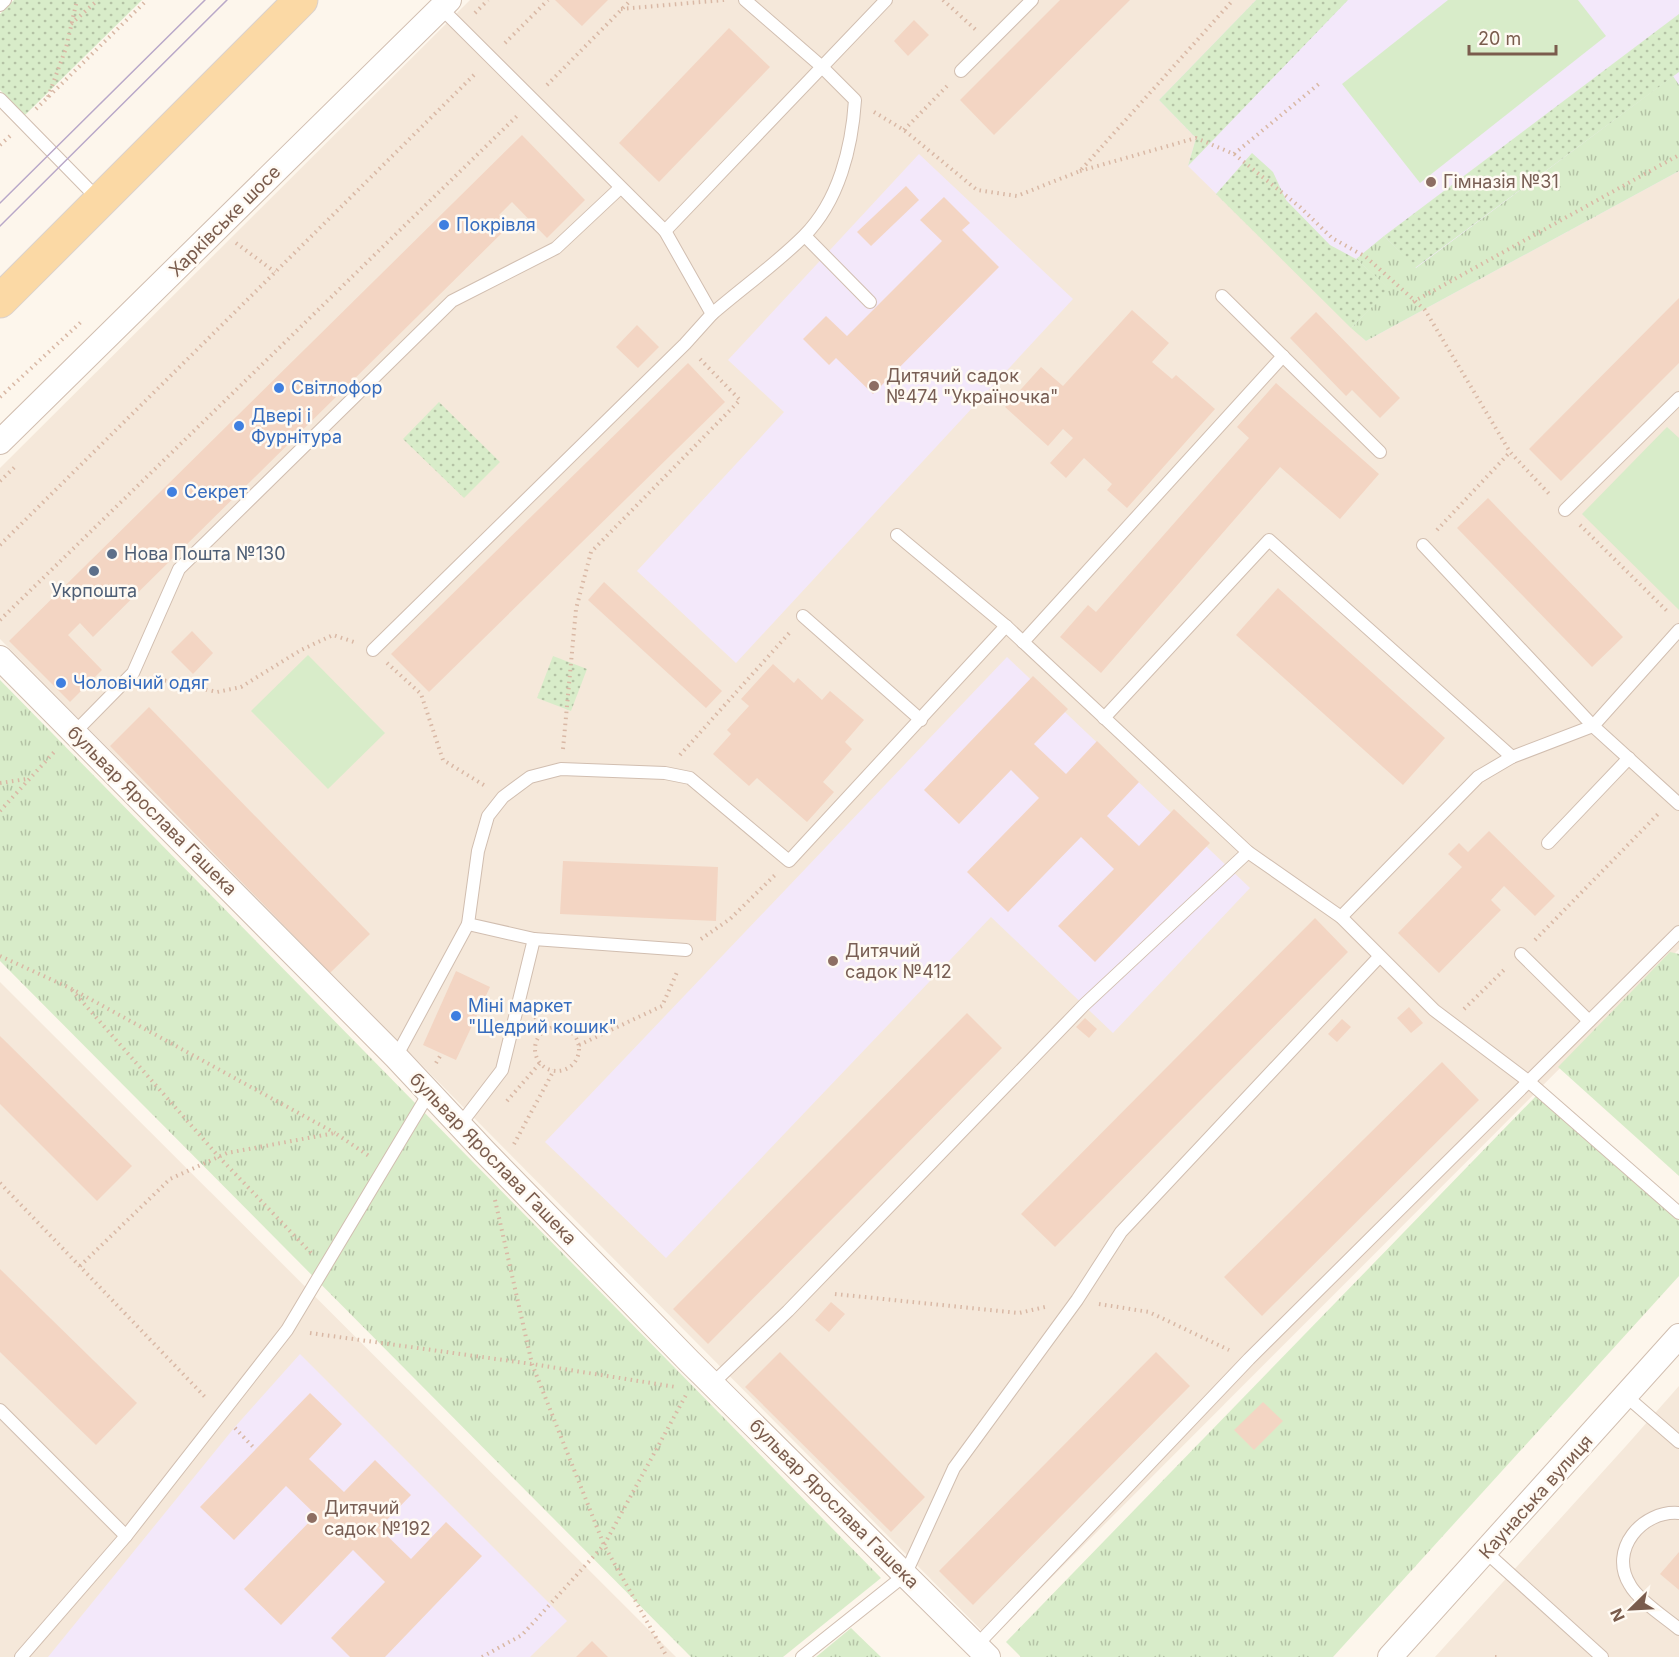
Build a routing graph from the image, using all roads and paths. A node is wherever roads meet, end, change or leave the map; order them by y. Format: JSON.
{"nodes":[{"id":1,"x":5,"y":0,"type":"edge"},
{"id":2,"x":76,"y":0,"type":"edge"},
{"id":3,"x":98,"y":0,"type":"edge"},
{"id":4,"x":147,"y":0,"type":"edge"},
{"id":5,"x":301,"y":0,"type":"edge"},
{"id":6,"x":548,"y":0,"type":"edge"},
{"id":7,"x":631,"y":0,"type":"edge"},
{"id":8,"x":728,"y":0,"type":"edge"},
{"id":9,"x":745,"y":0,"type":"edge"},
{"id":10,"x":886,"y":0,"type":"edge"},
{"id":11,"x":943,"y":0,"type":"edge"},
{"id":12,"x":1032,"y":0,"type":"edge"},
{"id":13,"x":1233,"y":0,"type":"edge"},
{"id":14,"x":445,"y":4,"type":"edge"},
{"id":15,"x":0,"y":5,"type":"edge"},
{"id":16,"x":621,"y":9,"type":"junction"},
{"id":17,"x":71,"y":25,"type":"junction"},
{"id":18,"x":990,"y":43,"type":"junction"},
{"id":19,"x":491,"y":58,"type":"junction"},
{"id":20,"x":821,"y":66,"type":"junction"},
{"id":21,"x":961,"y":71,"type":"joint"},
{"id":22,"x":1320,"y":83,"type":"dead end"},
{"id":23,"x":48,"y":98,"type":"junction"},
{"id":24,"x":0,"y":99,"type":"edge"},
{"id":25,"x":533,"y":100,"type":"junction"},
{"id":26,"x":855,"y":100,"type":"junction"},
{"id":27,"x":23,"y":122,"type":"junction"},
{"id":28,"x":904,"y":130,"type":"junction"},
{"id":29,"x":0,"y":145,"type":"edge"},
{"id":30,"x":1234,"y":154,"type":"junction"},
{"id":31,"x":1679,"y":155,"type":"edge"},
{"id":32,"x":1080,"y":171,"type":"junction"},
{"id":33,"x":620,"y":188,"type":"junction"},
{"id":34,"x":100,"y":202,"type":"junction"},
{"id":35,"x":665,"y":231,"type":"junction"},
{"id":36,"x":805,"y":236,"type":"junction"},
{"id":37,"x":1222,"y":296,"type":"dead end"},
{"id":38,"x":0,"y":301,"type":"edge"},
{"id":39,"x":870,"y":302,"type":"dead end"},
{"id":40,"x":1413,"y":302,"type":"junction"},
{"id":41,"x":712,"y":314,"type":"junction"},
{"id":42,"x":685,"y":344,"type":"junction"},
{"id":43,"x":1283,"y":356,"type":"junction"},
{"id":44,"x":1679,"y":398,"type":"edge"},
{"id":45,"x":0,"y":442,"type":"edge"},
{"id":46,"x":1380,"y":452,"type":"dead end"},
{"id":47,"x":1510,"y":452,"type":"dead end"},
{"id":48,"x":1565,"y":510,"type":"dead end"},
{"id":49,"x":897,"y":535,"type":"dead end"},
{"id":50,"x":0,"y":545,"type":"edge"},
{"id":51,"x":1423,"y":545,"type":"dead end"},
{"id":52,"x":803,"y":616,"type":"joint"},
{"id":53,"x":0,"y":620,"type":"edge"},
{"id":54,"x":1006,"y":626,"type":"junction"},
{"id":55,"x":1679,"y":630,"type":"edge"},
{"id":56,"x":1023,"y":642,"type":"junction"},
{"id":57,"x":373,"y":650,"type":"junction"},
{"id":58,"x":0,"y":658,"type":"edge"},
{"id":59,"x":133,"y":673,"type":"junction"},
{"id":60,"x":1104,"y":718,"type":"junction"},
{"id":61,"x":921,"y":720,"type":"junction"},
{"id":62,"x":1593,"y":726,"type":"junction"},
{"id":63,"x":74,"y":733,"type":"junction"},
{"id":64,"x":1512,"y":757,"type":"junction"},
{"id":65,"x":1629,"y":758,"type":"junction"},
{"id":66,"x":46,"y":759,"type":"dead end"},
{"id":67,"x":561,"y":769,"type":"junction"},
{"id":68,"x":665,"y":773,"type":"junction"},
{"id":69,"x":27,"y":779,"type":"junction"},
{"id":70,"x":0,"y":783,"type":"edge"},
{"id":71,"x":502,"y":797,"type":"junction"},
{"id":72,"x":1676,"y":801,"type":"edge"},
{"id":73,"x":0,"y":811,"type":"edge"},
{"id":74,"x":1548,"y":843,"type":"dead end"},
{"id":75,"x":1248,"y":852,"type":"junction"},
{"id":76,"x":1341,"y":918,"type":"junction"},
{"id":77,"x":468,"y":924,"type":"junction"},
{"id":78,"x":1677,"y":937,"type":"edge"},
{"id":79,"x":534,"y":939,"type":"junction"},
{"id":80,"x":686,"y":950,"type":"dead end"},
{"id":81,"x":1521,"y":954,"type":"junction"},
{"id":82,"x":0,"y":956,"type":"edge"},
{"id":83,"x":1379,"y":957,"type":"junction"},
{"id":84,"x":70,"y":988,"type":"junction"},
{"id":85,"x":1589,"y":1021,"type":"junction"},
{"id":86,"x":1450,"y":1022,"type":"junction"},
{"id":87,"x":396,"y":1057,"type":"junction"},
{"id":88,"x":554,"y":1070,"type":"junction"},
{"id":89,"x":1528,"y":1081,"type":"junction"},
{"id":90,"x":429,"y":1094,"type":"junction"},
{"id":91,"x":459,"y":1126,"type":"junction"},
{"id":92,"x":335,"y":1133,"type":"junction"},
{"id":93,"x":219,"y":1157,"type":"junction"},
{"id":94,"x":384,"y":1166,"type":"junction"},
{"id":95,"x":501,"y":1168,"type":"junction"},
{"id":96,"x":0,"y":1183,"type":"edge"},
{"id":97,"x":494,"y":1196,"type":"dead end"},
{"id":98,"x":1679,"y":1213,"type":"edge"},
{"id":99,"x":80,"y":1266,"type":"junction"},
{"id":100,"x":324,"y":1267,"type":"junction"},
{"id":101,"x":1077,"y":1300,"type":"junction"},
{"id":102,"x":788,"y":1311,"type":"junction"},
{"id":103,"x":287,"y":1330,"type":"junction"},
{"id":104,"x":1679,"y":1336,"type":"edge"},
{"id":105,"x":1249,"y":1359,"type":"junction"},
{"id":106,"x":532,"y":1364,"type":"junction"},
{"id":107,"x":700,"y":1382,"type":"junction"},
{"id":108,"x":1626,"y":1396,"type":"junction"},
{"id":109,"x":0,"y":1410,"type":"edge"},
{"id":110,"x":221,"y":1414,"type":"junction"},
{"id":111,"x":1679,"y":1442,"type":"edge"},
{"id":112,"x":255,"y":1449,"type":"dead end"},
{"id":113,"x":1679,"y":1513,"type":"edge"},
{"id":114,"x":126,"y":1536,"type":"junction"},
{"id":115,"x":604,"y":1545,"type":"junction"},
{"id":116,"x":1486,"y":1553,"type":"junction"},
{"id":117,"x":905,"y":1575,"type":"junction"},
{"id":118,"x":1679,"y":1629,"type":"edge"},
{"id":119,"x":978,"y":1653,"type":"edge"},
{"id":120,"x":21,"y":1657,"type":"edge"},
{"id":121,"x":482,"y":1657,"type":"edge"},
{"id":122,"x":667,"y":1657,"type":"edge"},
{"id":123,"x":802,"y":1657,"type":"edge"},
{"id":124,"x":1390,"y":1657,"type":"edge"},
{"id":125,"x":1602,"y":1657,"type":"edge"}],
"edges":[{"from":1,"to":15,"type":"lane"},
{"from":2,"to":17,"type":"path"},
{"from":3,"to":17,"type":"path"},
{"from":4,"to":23,"type":"path"},
{"from":5,"to":34,"type":"main road"},
{"from":6,"to":19,"type":"path"},
{"from":7,"to":16,"type":"path"},
{"from":8,"to":16,"type":"path"},
{"from":9,"to":20,"type":"lane"},
{"from":10,"to":20,"type":"lane"},
{"from":11,"to":18,"type":"path"},
{"from":12,"to":18,"type":"lane"},
{"from":13,"to":32,"type":"path"},
{"from":14,"to":19,"type":"lane"},
{"from":14,"to":45,"type":"street","name":"Харківське шосе"},
{"from":16,"to":25,"type":"path"},
{"from":17,"to":23,"type":"path"},
{"from":18,"to":21,"type":"lane"},
{"from":19,"to":25,"type":"lane"},
{"from":19,"to":50,"type":"path"},
{"from":20,"to":26,"type":"lane"},
{"from":20,"to":35,"type":"lane"},
{"from":21,"to":28,"type":"path"},
{"from":22,"to":30,"type":"path"},
{"from":23,"to":27,"type":"path"},
{"from":24,"to":27,"type":"lane"},
{"from":25,"to":33,"type":"lane"},
{"from":25,"to":53,"type":"path"},
{"from":26,"to":28,"type":"path"},
{"from":26,"to":36,"type":"lane"},
{"from":27,"to":29,"type":"path"},
{"from":27,"to":34,"type":"lane"},
{"from":28,"to":32,"type":"path"},
{"from":30,"to":32,"type":"path"},
{"from":30,"to":40,"type":"path"},
{"from":31,"to":40,"type":"path"},
{"from":33,"to":35,"type":"lane"},
{"from":33,"to":59,"type":"lane"},
{"from":34,"to":38,"type":"main road"},
{"from":35,"to":41,"type":"lane"},
{"from":36,"to":39,"type":"lane"},
{"from":36,"to":41,"type":"lane"},
{"from":37,"to":43,"type":"lane"},
{"from":40,"to":47,"type":"path"},
{"from":41,"to":42,"type":"lane"},
{"from":42,"to":57,"type":"lane"},
{"from":42,"to":67,"type":"path"},
{"from":43,"to":46,"type":"lane"},
{"from":43,"to":56,"type":"lane"},
{"from":44,"to":48,"type":"lane"},
{"from":49,"to":54,"type":"lane"},
{"from":51,"to":62,"type":"lane"},
{"from":52,"to":61,"type":"lane"},
{"from":52,"to":68,"type":"path"},
{"from":54,"to":56,"type":"lane"},
{"from":54,"to":61,"type":"lane"},
{"from":55,"to":62,"type":"lane"},
{"from":56,"to":60,"type":"lane"},
{"from":57,"to":59,"type":"path"},
{"from":57,"to":71,"type":"path"},
{"from":58,"to":63,"type":"street","name":"бульвар Ярослава Гашека"},
{"from":59,"to":63,"type":"lane"},
{"from":60,"to":64,"type":"lane"},
{"from":60,"to":75,"type":"lane"},
{"from":61,"to":68,"type":"lane"},
{"from":62,"to":64,"type":"lane"},
{"from":62,"to":65,"type":"lane"},
{"from":63,"to":87,"type":"street","name":"бульвар Ярослава Гашека"},
{"from":64,"to":76,"type":"lane"},
{"from":65,"to":72,"type":"lane"},
{"from":65,"to":74,"type":"lane"},
{"from":66,"to":69,"type":"path"},
{"from":67,"to":68,"type":"lane"},
{"from":67,"to":71,"type":"lane"},
{"from":69,"to":70,"type":"path"},
{"from":69,"to":73,"type":"path"},
{"from":71,"to":77,"type":"lane"},
{"from":72,"to":81,"type":"path"},
{"from":75,"to":76,"type":"lane"},
{"from":75,"to":102,"type":"lane"},
{"from":76,"to":83,"type":"lane"},
{"from":77,"to":79,"type":"lane"},
{"from":77,"to":87,"type":"lane"},
{"from":78,"to":85,"type":"lane"},
{"from":79,"to":80,"type":"lane"},
{"from":79,"to":91,"type":"lane"},
{"from":81,"to":85,"type":"lane"},
{"from":81,"to":86,"type":"path"},
{"from":82,"to":84,"type":"path"},
{"from":83,"to":86,"type":"lane"},
{"from":83,"to":101,"type":"lane"},
{"from":84,"to":92,"type":"path"},
{"from":84,"to":93,"type":"path"},
{"from":85,"to":89,"type":"lane"},
{"from":86,"to":89,"type":"lane"},
{"from":87,"to":90,"type":"street","name":"бульвар Ярослава Гашека"},
{"from":88,"to":88,"type":"path"},
{"from":88,"to":95,"type":"path"},
{"from":89,"to":98,"type":"lane"},
{"from":89,"to":105,"type":"lane"},
{"from":90,"to":91,"type":"street","name":"бульвар Ярослава Гашека"},
{"from":90,"to":94,"type":"lane"},
{"from":91,"to":95,"type":"street","name":"бульвар Ярослава Гашека"},
{"from":92,"to":93,"type":"path"},
{"from":92,"to":94,"type":"path"},
{"from":93,"to":99,"type":"path"},
{"from":93,"to":100,"type":"path"},
{"from":94,"to":100,"type":"lane"},
{"from":95,"to":107,"type":"street","name":"бульвар Ярослава Гашека"},
{"from":96,"to":99,"type":"path"},
{"from":97,"to":106,"type":"path"},
{"from":99,"to":110,"type":"path"},
{"from":100,"to":103,"type":"lane"},
{"from":101,"to":102,"type":"path"},
{"from":101,"to":105,"type":"path"},
{"from":101,"to":117,"type":"lane"},
{"from":102,"to":107,"type":"lane"},
{"from":103,"to":106,"type":"path"},
{"from":103,"to":110,"type":"lane"},
{"from":104,"to":108,"type":"street","name":"Каунаська вулиця"},
{"from":105,"to":119,"type":"lane"},
{"from":106,"to":107,"type":"path"},
{"from":106,"to":115,"type":"path"},
{"from":107,"to":115,"type":"path"},
{"from":107,"to":117,"type":"street","name":"бульвар Ярослава Гашека"},
{"from":108,"to":111,"type":"lane"},
{"from":108,"to":116,"type":"street","name":"Каунаська вулиця"},
{"from":109,"to":114,"type":"lane"},
{"from":110,"to":112,"type":"path"},
{"from":110,"to":114,"type":"lane"},
{"from":113,"to":118,"type":"lane"},
{"from":114,"to":120,"type":"lane"},
{"from":115,"to":121,"type":"path"},
{"from":115,"to":122,"type":"path"},
{"from":116,"to":124,"type":"street","name":"Каунаська вулиця"},
{"from":116,"to":125,"type":"lane"},
{"from":117,"to":119,"type":"street","name":"бульвар Ярослава Гашека"},
{"from":117,"to":123,"type":"lane"}]}
